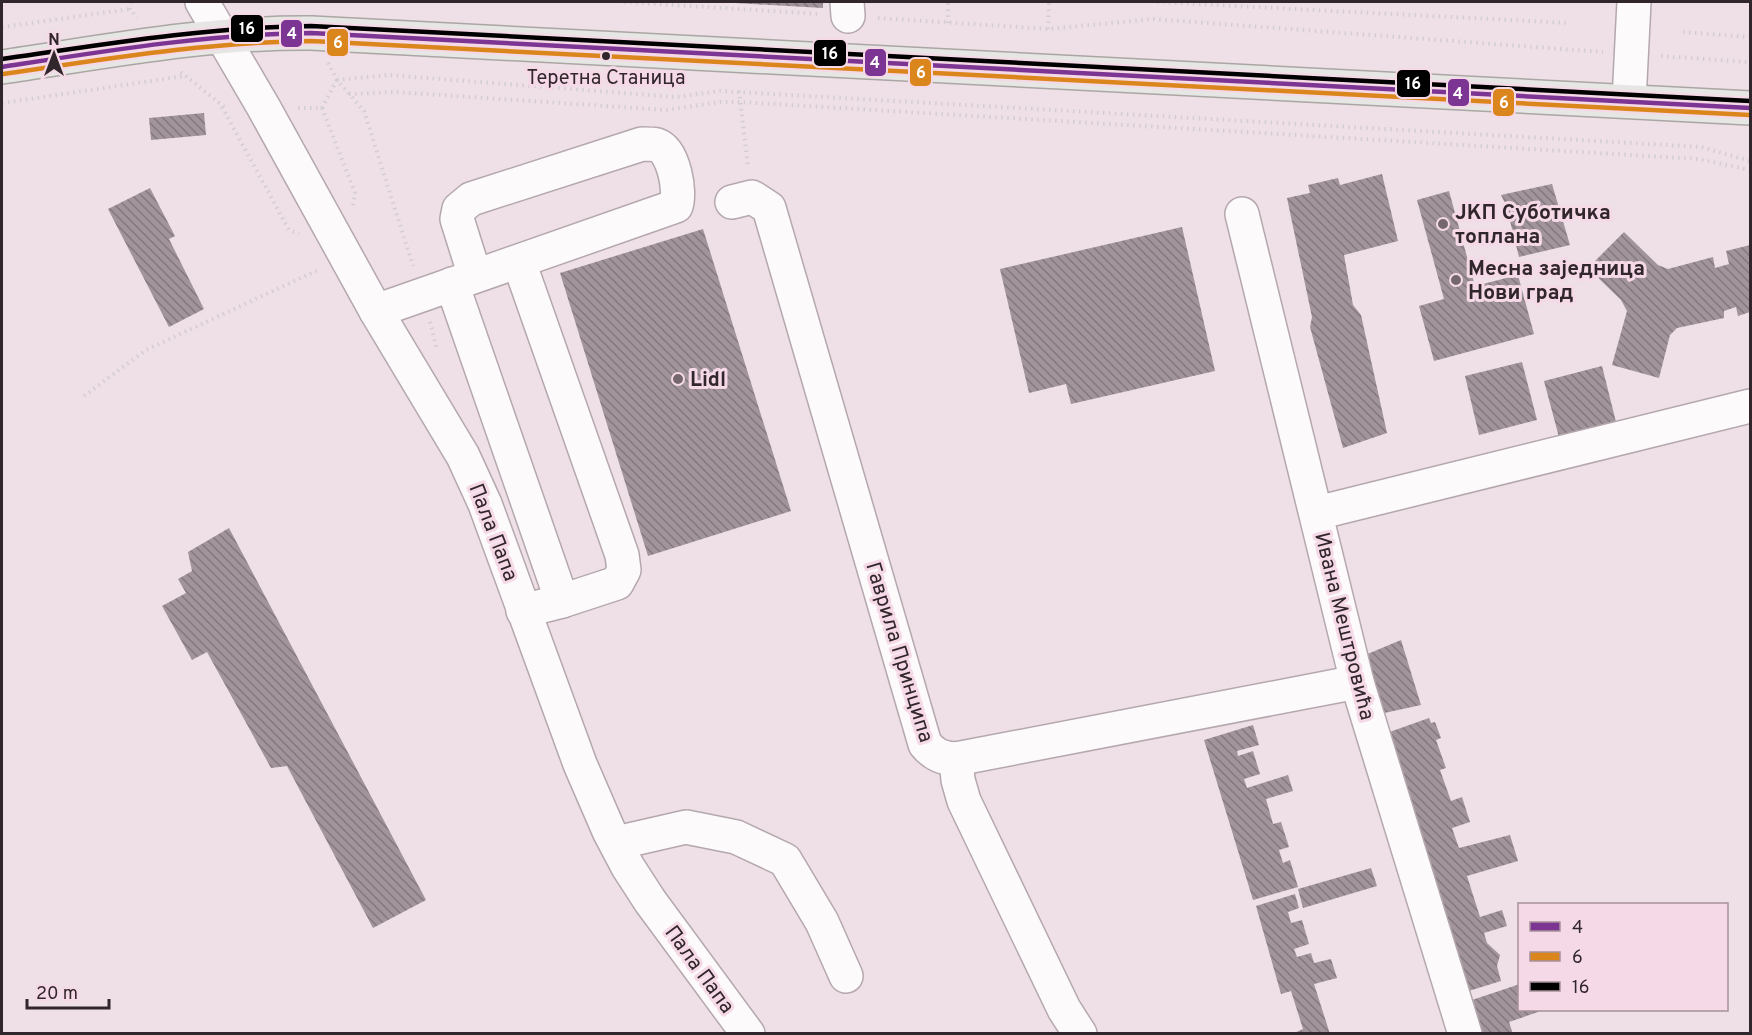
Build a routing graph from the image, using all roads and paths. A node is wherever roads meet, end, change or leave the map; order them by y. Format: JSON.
{"nodes":[{"id":1,"x":131,"y":2,"type":"edge"},
{"id":2,"x":202,"y":2,"type":"edge"},
{"id":3,"x":624,"y":2,"type":"edge"},
{"id":4,"x":948,"y":2,"type":"edge"},
{"id":5,"x":1049,"y":2,"type":"edge"},
{"id":6,"x":1157,"y":2,"type":"edge"},
{"id":7,"x":1634,"y":2,"type":"edge"},
{"id":8,"x":847,"y":9,"type":"edge"},
{"id":9,"x":948,"y":22,"type":"junction"},
{"id":10,"x":1570,"y":23,"type":"dead end"},
{"id":11,"x":2,"y":27,"type":"edge"},
{"id":12,"x":1048,"y":29,"type":"junction"},
{"id":13,"x":1683,"y":32,"type":"dead end"},
{"id":14,"x":221,"y":36,"type":"junction"},
{"id":15,"x":1750,"y":37,"type":"edge"},
{"id":16,"x":1633,"y":54,"type":"junction"},
{"id":17,"x":738,"y":55,"type":"junction"},
{"id":18,"x":1750,"y":62,"type":"edge"},
{"id":19,"x":2,"y":67,"type":"edge"},
{"id":20,"x":185,"y":76,"type":"dead end"},
{"id":21,"x":739,"y":92,"type":"junction"},
{"id":22,"x":349,"y":94,"type":"junction"},
{"id":23,"x":1629,"y":101,"type":"junction"},
{"id":24,"x":740,"y":102,"type":"junction"},
{"id":25,"x":2,"y":103,"type":"edge"},
{"id":26,"x":1750,"y":108,"type":"edge"},
{"id":27,"x":1750,"y":161,"type":"edge"},
{"id":28,"x":1750,"y":170,"type":"edge"},
{"id":29,"x":742,"y":200,"type":"joint"},
{"id":30,"x":1242,"y":214,"type":"dead end"},
{"id":31,"x":345,"y":258,"type":"junction"},
{"id":32,"x":519,"y":262,"type":"junction"},
{"id":33,"x":450,"y":285,"type":"junction"},
{"id":34,"x":376,"y":312,"type":"junction"},
{"id":35,"x":437,"y":352,"type":"dead end"},
{"id":36,"x":84,"y":396,"type":"dead end"},
{"id":37,"x":1750,"y":406,"type":"edge"},
{"id":38,"x":1317,"y":513,"type":"junction"},
{"id":39,"x":562,"y":601,"type":"junction"},
{"id":40,"x":523,"y":611,"type":"junction"},
{"id":41,"x":1357,"y":682,"type":"junction"},
{"id":42,"x":956,"y":759,"type":"junction"},
{"id":43,"x":615,"y":843,"type":"junction"},
{"id":44,"x":846,"y":976,"type":"dead end"},
{"id":45,"x":748,"y":1034,"type":"edge"},
{"id":46,"x":1080,"y":1034,"type":"edge"},
{"id":47,"x":1465,"y":1034,"type":"edge"}],
"edges":[{"from":1,"to":11,"type":"path"},
{"from":2,"to":14,"type":"street","name":"Пала Папа"},
{"from":3,"to":8,"type":"path"},
{"from":4,"to":9,"type":"path"},
{"from":5,"to":12,"type":"path"},
{"from":6,"to":10,"type":"path"},
{"from":7,"to":16,"type":"street"},
{"from":8,"to":9,"type":"path"},
{"from":9,"to":12,"type":"path"},
{"from":12,"to":16,"type":"path"},
{"from":13,"to":15,"type":"path"},
{"from":14,"to":17,"type":"main road"},
{"from":14,"to":19,"type":"main road"},
{"from":14,"to":31,"type":"street","name":"Пала Папа"},
{"from":16,"to":18,"type":"path"},
{"from":16,"to":23,"type":"street"},
{"from":17,"to":21,"type":"path"},
{"from":17,"to":23,"type":"main road"},
{"from":20,"to":25,"type":"path"},
{"from":21,"to":22,"type":"path"},
{"from":21,"to":24,"type":"path"},
{"from":21,"to":27,"type":"path"},
{"from":22,"to":24,"type":"path"},
{"from":22,"to":33,"type":"path"},
{"from":23,"to":26,"type":"main road"},
{"from":24,"to":28,"type":"path"},
{"from":24,"to":29,"type":"path"},
{"from":29,"to":42,"type":"street","name":"Гаврила Принципа"},
{"from":30,"to":38,"type":"street","name":"Ивана Мештровића"},
{"from":31,"to":34,"type":"street","name":"Пала Папа"},
{"from":31,"to":36,"type":"path"},
{"from":32,"to":33,"type":"street"},
{"from":32,"to":33,"type":"street"},
{"from":32,"to":39,"type":"street"},
{"from":33,"to":34,"type":"street"},
{"from":33,"to":35,"type":"path"},
{"from":33,"to":39,"type":"street"},
{"from":34,"to":40,"type":"street","name":"Пала Папа"},
{"from":37,"to":38,"type":"street"},
{"from":38,"to":41,"type":"street","name":"Ивана Мештровића"},
{"from":39,"to":40,"type":"street"},
{"from":40,"to":43,"type":"street","name":"Пала Папа"},
{"from":41,"to":42,"type":"street","name":"Гаврила Принципа"},
{"from":41,"to":47,"type":"street","name":"Ивана Мештровића"},
{"from":42,"to":46,"type":"street"},
{"from":43,"to":44,"type":"street"},
{"from":43,"to":45,"type":"street","name":"Пала Папа"}]}
